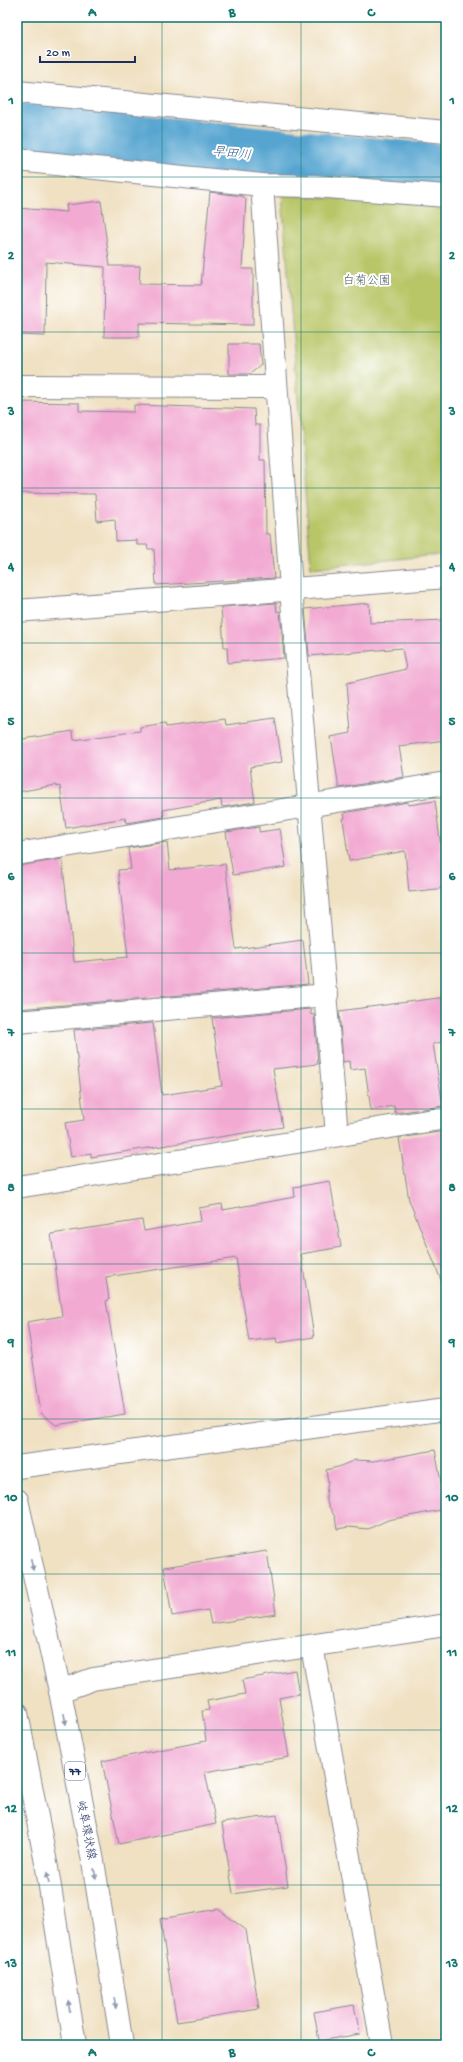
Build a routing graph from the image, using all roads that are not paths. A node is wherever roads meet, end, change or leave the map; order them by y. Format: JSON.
{"nodes":[{"id":1,"x":17,"y":92,"type":"edge"},
{"id":2,"x":446,"y":132,"type":"edge"},
{"id":3,"x":17,"y":160,"type":"edge"},
{"id":4,"x":262,"y":185,"type":"junction"},
{"id":5,"x":446,"y":196,"type":"edge"},
{"id":6,"x":17,"y":386,"type":"edge"},
{"id":7,"x":276,"y":387,"type":"junction"},
{"id":8,"x":446,"y":577,"type":"edge"},
{"id":9,"x":291,"y":589,"type":"junction"},
{"id":10,"x":17,"y":611,"type":"edge"},
{"id":11,"x":446,"y":783,"type":"edge"},
{"id":12,"x":308,"y":806,"type":"junction"},
{"id":13,"x":17,"y":854,"type":"edge"},
{"id":14,"x":327,"y":995,"type":"junction"},
{"id":15,"x":17,"y":1022,"type":"edge"},
{"id":16,"x":446,"y":1118,"type":"edge"},
{"id":17,"x":337,"y":1135,"type":"junction"},
{"id":18,"x":17,"y":1187,"type":"edge"},
{"id":19,"x":446,"y":1409,"type":"edge"},
{"id":20,"x":17,"y":1467,"type":"edge"},
{"id":21,"x":17,"y":1500,"type":"edge"},
{"id":22,"x":446,"y":1625,"type":"edge"},
{"id":23,"x":312,"y":1646,"type":"junction"},
{"id":24,"x":60,"y":1691,"type":"junction"},
{"id":25,"x":17,"y":1715,"type":"edge"},
{"id":26,"x":75,"y":2045,"type":"edge"},
{"id":27,"x":122,"y":2045,"type":"edge"},
{"id":28,"x":382,"y":2045,"type":"edge"}],
"edges":[{"from":1,"to":2,"type":"street"},
{"from":3,"to":4,"type":"street"},
{"from":4,"to":5,"type":"street"},
{"from":4,"to":7,"type":"street"},
{"from":6,"to":7,"type":"street"},
{"from":7,"to":9,"type":"street"},
{"from":8,"to":9,"type":"street"},
{"from":9,"to":10,"type":"street"},
{"from":9,"to":12,"type":"street"},
{"from":11,"to":12,"type":"street"},
{"from":12,"to":13,"type":"street"},
{"from":12,"to":14,"type":"street"},
{"from":14,"to":15,"type":"street"},
{"from":14,"to":17,"type":"street"},
{"from":16,"to":17,"type":"street"},
{"from":17,"to":18,"type":"street"},
{"from":19,"to":20,"type":"street"},
{"from":21,"to":24,"type":"street","name":"岐阜環状線","number":"77","one_way":true},
{"from":22,"to":23,"type":"street"},
{"from":23,"to":24,"type":"street"},
{"from":23,"to":28,"type":"street"},
{"from":24,"to":27,"type":"street","name":"岐阜環状線","number":"77","one_way":true},
{"from":26,"to":25,"type":"street","one_way":true}]}
